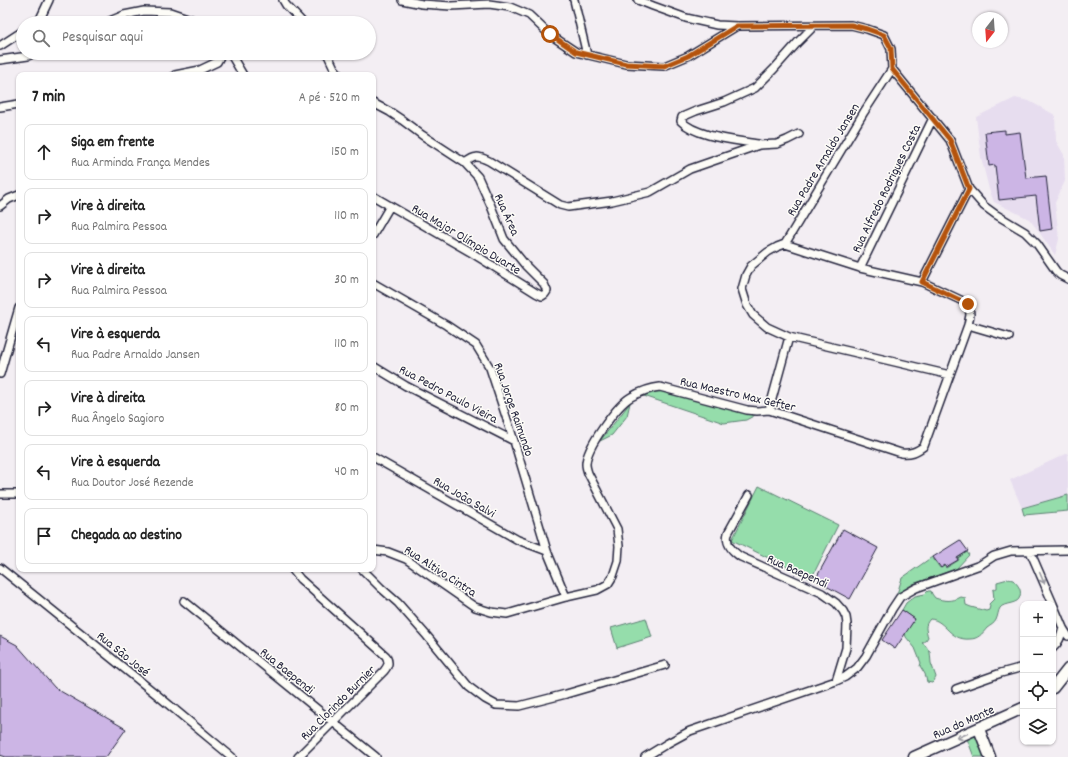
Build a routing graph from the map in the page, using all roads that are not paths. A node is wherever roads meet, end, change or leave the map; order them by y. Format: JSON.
{"nodes":[{"id":1,"x":49,"y":0,"type":"edge"},
{"id":2,"x":283,"y":0,"type":"edge"},
{"id":3,"x":402,"y":0,"type":"edge"},
{"id":4,"x":574,"y":0,"type":"edge"},
{"id":5,"x":638,"y":0,"type":"edge"},
{"id":6,"x":450,"y":3,"type":"edge"},
{"id":7,"x":41,"y":16,"type":"edge"},
{"id":8,"x":122,"y":16,"type":"edge"},
{"id":9,"x":182,"y":16,"type":"edge"},
{"id":10,"x":297,"y":16,"type":"edge"},
{"id":11,"x":737,"y":26,"type":"junction"},
{"id":12,"x":814,"y":26,"type":"junction"},
{"id":13,"x":16,"y":36,"type":"edge"},
{"id":14,"x":0,"y":46,"type":"edge"},
{"id":15,"x":587,"y":55,"type":"junction"},
{"id":16,"x":16,"y":58,"type":"edge"},
{"id":17,"x":0,"y":60,"type":"edge"},
{"id":18,"x":218,"y":60,"type":"edge"},
{"id":19,"x":234,"y":60,"type":"edge"},
{"id":20,"x":330,"y":60,"type":"edge"},
{"id":21,"x":892,"y":69,"type":"junction"},
{"id":22,"x":190,"y":72,"type":"edge"},
{"id":23,"x":241,"y":72,"type":"edge"},
{"id":24,"x":337,"y":72,"type":"edge"},
{"id":25,"x":16,"y":104,"type":"edge"},
{"id":26,"x":376,"y":105,"type":"edge"},
{"id":27,"x":0,"y":107,"type":"edge"},
{"id":28,"x":933,"y":118,"type":"junction"},
{"id":29,"x":799,"y":134,"type":"dead end"},
{"id":30,"x":759,"y":145,"type":"junction"},
{"id":31,"x":465,"y":163,"type":"junction"},
{"id":32,"x":969,"y":189,"type":"junction"},
{"id":33,"x":16,"y":196,"type":"edge"},
{"id":34,"x":376,"y":198,"type":"edge"},
{"id":35,"x":0,"y":206,"type":"edge"},
{"id":36,"x":390,"y":206,"type":"junction"},
{"id":37,"x":376,"y":230,"type":"edge"},
{"id":38,"x":784,"y":244,"type":"junction"},
{"id":39,"x":860,"y":268,"type":"junction"},
{"id":40,"x":1068,"y":278,"type":"edge"},
{"id":41,"x":922,"y":282,"type":"junction"},
{"id":42,"x":376,"y":285,"type":"edge"},
{"id":43,"x":547,"y":291,"type":"joint"},
{"id":44,"x":16,"y":318,"type":"edge"},
{"id":45,"x":968,"y":325,"type":"junction"},
{"id":46,"x":788,"y":337,"type":"junction"},
{"id":47,"x":1009,"y":338,"type":"dead end"},
{"id":48,"x":376,"y":368,"type":"edge"},
{"id":49,"x":0,"y":374,"type":"edge"},
{"id":50,"x":950,"y":375,"type":"junction"},
{"id":51,"x":769,"y":410,"type":"junction"},
{"id":52,"x":514,"y":441,"type":"junction"},
{"id":53,"x":376,"y":459,"type":"edge"},
{"id":54,"x":0,"y":494,"type":"edge"},
{"id":55,"x":16,"y":494,"type":"edge"},
{"id":56,"x":749,"y":495,"type":"dead end"},
{"id":57,"x":376,"y":550,"type":"edge"},
{"id":58,"x":1068,"y":550,"type":"edge"},
{"id":59,"x":547,"y":551,"type":"junction"},
{"id":60,"x":1030,"y":551,"type":"junction"},
{"id":61,"x":0,"y":568,"type":"edge"},
{"id":62,"x":294,"y":572,"type":"edge"},
{"id":63,"x":365,"y":572,"type":"edge"},
{"id":64,"x":566,"y":597,"type":"junction"},
{"id":65,"x":184,"y":601,"type":"dead end"},
{"id":66,"x":1052,"y":601,"type":"edge"},
{"id":67,"x":1056,"y":611,"type":"edge"},
{"id":68,"x":1063,"y":628,"type":"junction"},
{"id":69,"x":1068,"y":636,"type":"edge"},
{"id":70,"x":1056,"y":645,"type":"edge"},
{"id":71,"x":665,"y":665,"type":"dead end"},
{"id":72,"x":1020,"y":668,"type":"edge"},
{"id":73,"x":1068,"y":669,"type":"edge"},
{"id":74,"x":836,"y":681,"type":"junction"},
{"id":75,"x":1056,"y":684,"type":"edge"},
{"id":76,"x":956,"y":689,"type":"dead end"},
{"id":77,"x":1021,"y":709,"type":"edge"},
{"id":78,"x":334,"y":722,"type":"junction"},
{"id":79,"x":979,"y":729,"type":"junction"},
{"id":80,"x":232,"y":757,"type":"edge"},
{"id":81,"x":298,"y":757,"type":"edge"},
{"id":82,"x":376,"y":757,"type":"edge"},
{"id":83,"x":646,"y":757,"type":"edge"},
{"id":84,"x":914,"y":757,"type":"edge"},
{"id":85,"x":990,"y":757,"type":"edge"}],
"edges":[{"from":1,"to":7,"type":"street"},
{"from":2,"to":10,"type":"street"},
{"from":3,"to":6,"type":"street"},
{"from":4,"to":15,"type":"street"},
{"from":5,"to":11,"type":"street"},
{"from":6,"to":15,"type":"street"},
{"from":8,"to":9,"type":"street"},
{"from":11,"to":12,"type":"street"},
{"from":11,"to":15,"type":"street"},
{"from":12,"to":21,"type":"street"},
{"from":12,"to":30,"type":"street"},
{"from":13,"to":14,"type":"street"},
{"from":16,"to":17,"type":"street"},
{"from":18,"to":22,"type":"street"},
{"from":19,"to":23,"type":"street"},
{"from":20,"to":24,"type":"street"},
{"from":21,"to":28,"type":"street"},
{"from":21,"to":38,"type":"street","name":"Rua Padre Arnaldo Jansen"},
{"from":25,"to":27,"type":"street"},
{"from":26,"to":31,"type":"street","name":"Rua Área"},
{"from":28,"to":32,"type":"street"},
{"from":28,"to":39,"type":"street","name":"Rua Alfredo Rodrigues Costa"},
{"from":29,"to":30,"type":"street"},
{"from":30,"to":31,"type":"street"},
{"from":31,"to":43,"type":"street","name":"Rua Área"},
{"from":32,"to":40,"type":"street"},
{"from":32,"to":41,"type":"street"},
{"from":33,"to":35,"type":"street"},
{"from":34,"to":36,"type":"street","name":"Rua Major Olímpio Duarte"},
{"from":36,"to":37,"type":"street"},
{"from":36,"to":43,"type":"street","name":"Rua Major Olímpio Duarte"},
{"from":38,"to":39,"type":"street"},
{"from":38,"to":46,"type":"street"},
{"from":39,"to":41,"type":"street"},
{"from":41,"to":45,"type":"street"},
{"from":42,"to":52,"type":"street","name":"Rua Jorge Raimundo"},
{"from":44,"to":49,"type":"street"},
{"from":45,"to":47,"type":"street"},
{"from":45,"to":50,"type":"street"},
{"from":46,"to":50,"type":"street"},
{"from":46,"to":51,"type":"street"},
{"from":48,"to":52,"type":"street","name":"Rua Pedro Paulo Vieira"},
{"from":50,"to":51,"type":"street","name":"Rua Maestro Max Gefter"},
{"from":51,"to":64,"type":"street","name":"Rua Maestro Max Gefter"},
{"from":52,"to":59,"type":"street","name":"Rua Jorge Raimundo"},
{"from":53,"to":59,"type":"street","name":"Rua João Salvi"},
{"from":54,"to":55,"type":"street"},
{"from":56,"to":74,"type":"street","name":"Rua Baependi"},
{"from":57,"to":64,"type":"street","name":"Rua Altivo Cintra"},
{"from":58,"to":60,"type":"street"},
{"from":59,"to":64,"type":"street","name":"Rua Jorge Raimundo"},
{"from":60,"to":66,"type":"street","one_way":true},
{"from":60,"to":74,"type":"street"},
{"from":61,"to":80,"type":"street","name":"Rua São José"},
{"from":62,"to":78,"type":"street","name":"Rua Clorindo Burnier"},
{"from":63,"to":71,"type":"street"},
{"from":65,"to":78,"type":"street","name":"Rua Baependi"},
{"from":67,"to":68,"type":"street"},
{"from":68,"to":69,"type":"street"},
{"from":68,"to":70,"type":"street"},
{"from":72,"to":76,"type":"street"},
{"from":73,"to":75,"type":"main road"},
{"from":74,"to":83,"type":"street"},
{"from":77,"to":79,"type":"main road","name":"Rua do Monte"},
{"from":78,"to":81,"type":"street","name":"Rua Clorindo Burnier"},
{"from":78,"to":82,"type":"street","name":"Rua Baependi"},
{"from":79,"to":84,"type":"main road","name":"Rua do Monte","one_way":true},
{"from":79,"to":85,"type":"main road"}]}
